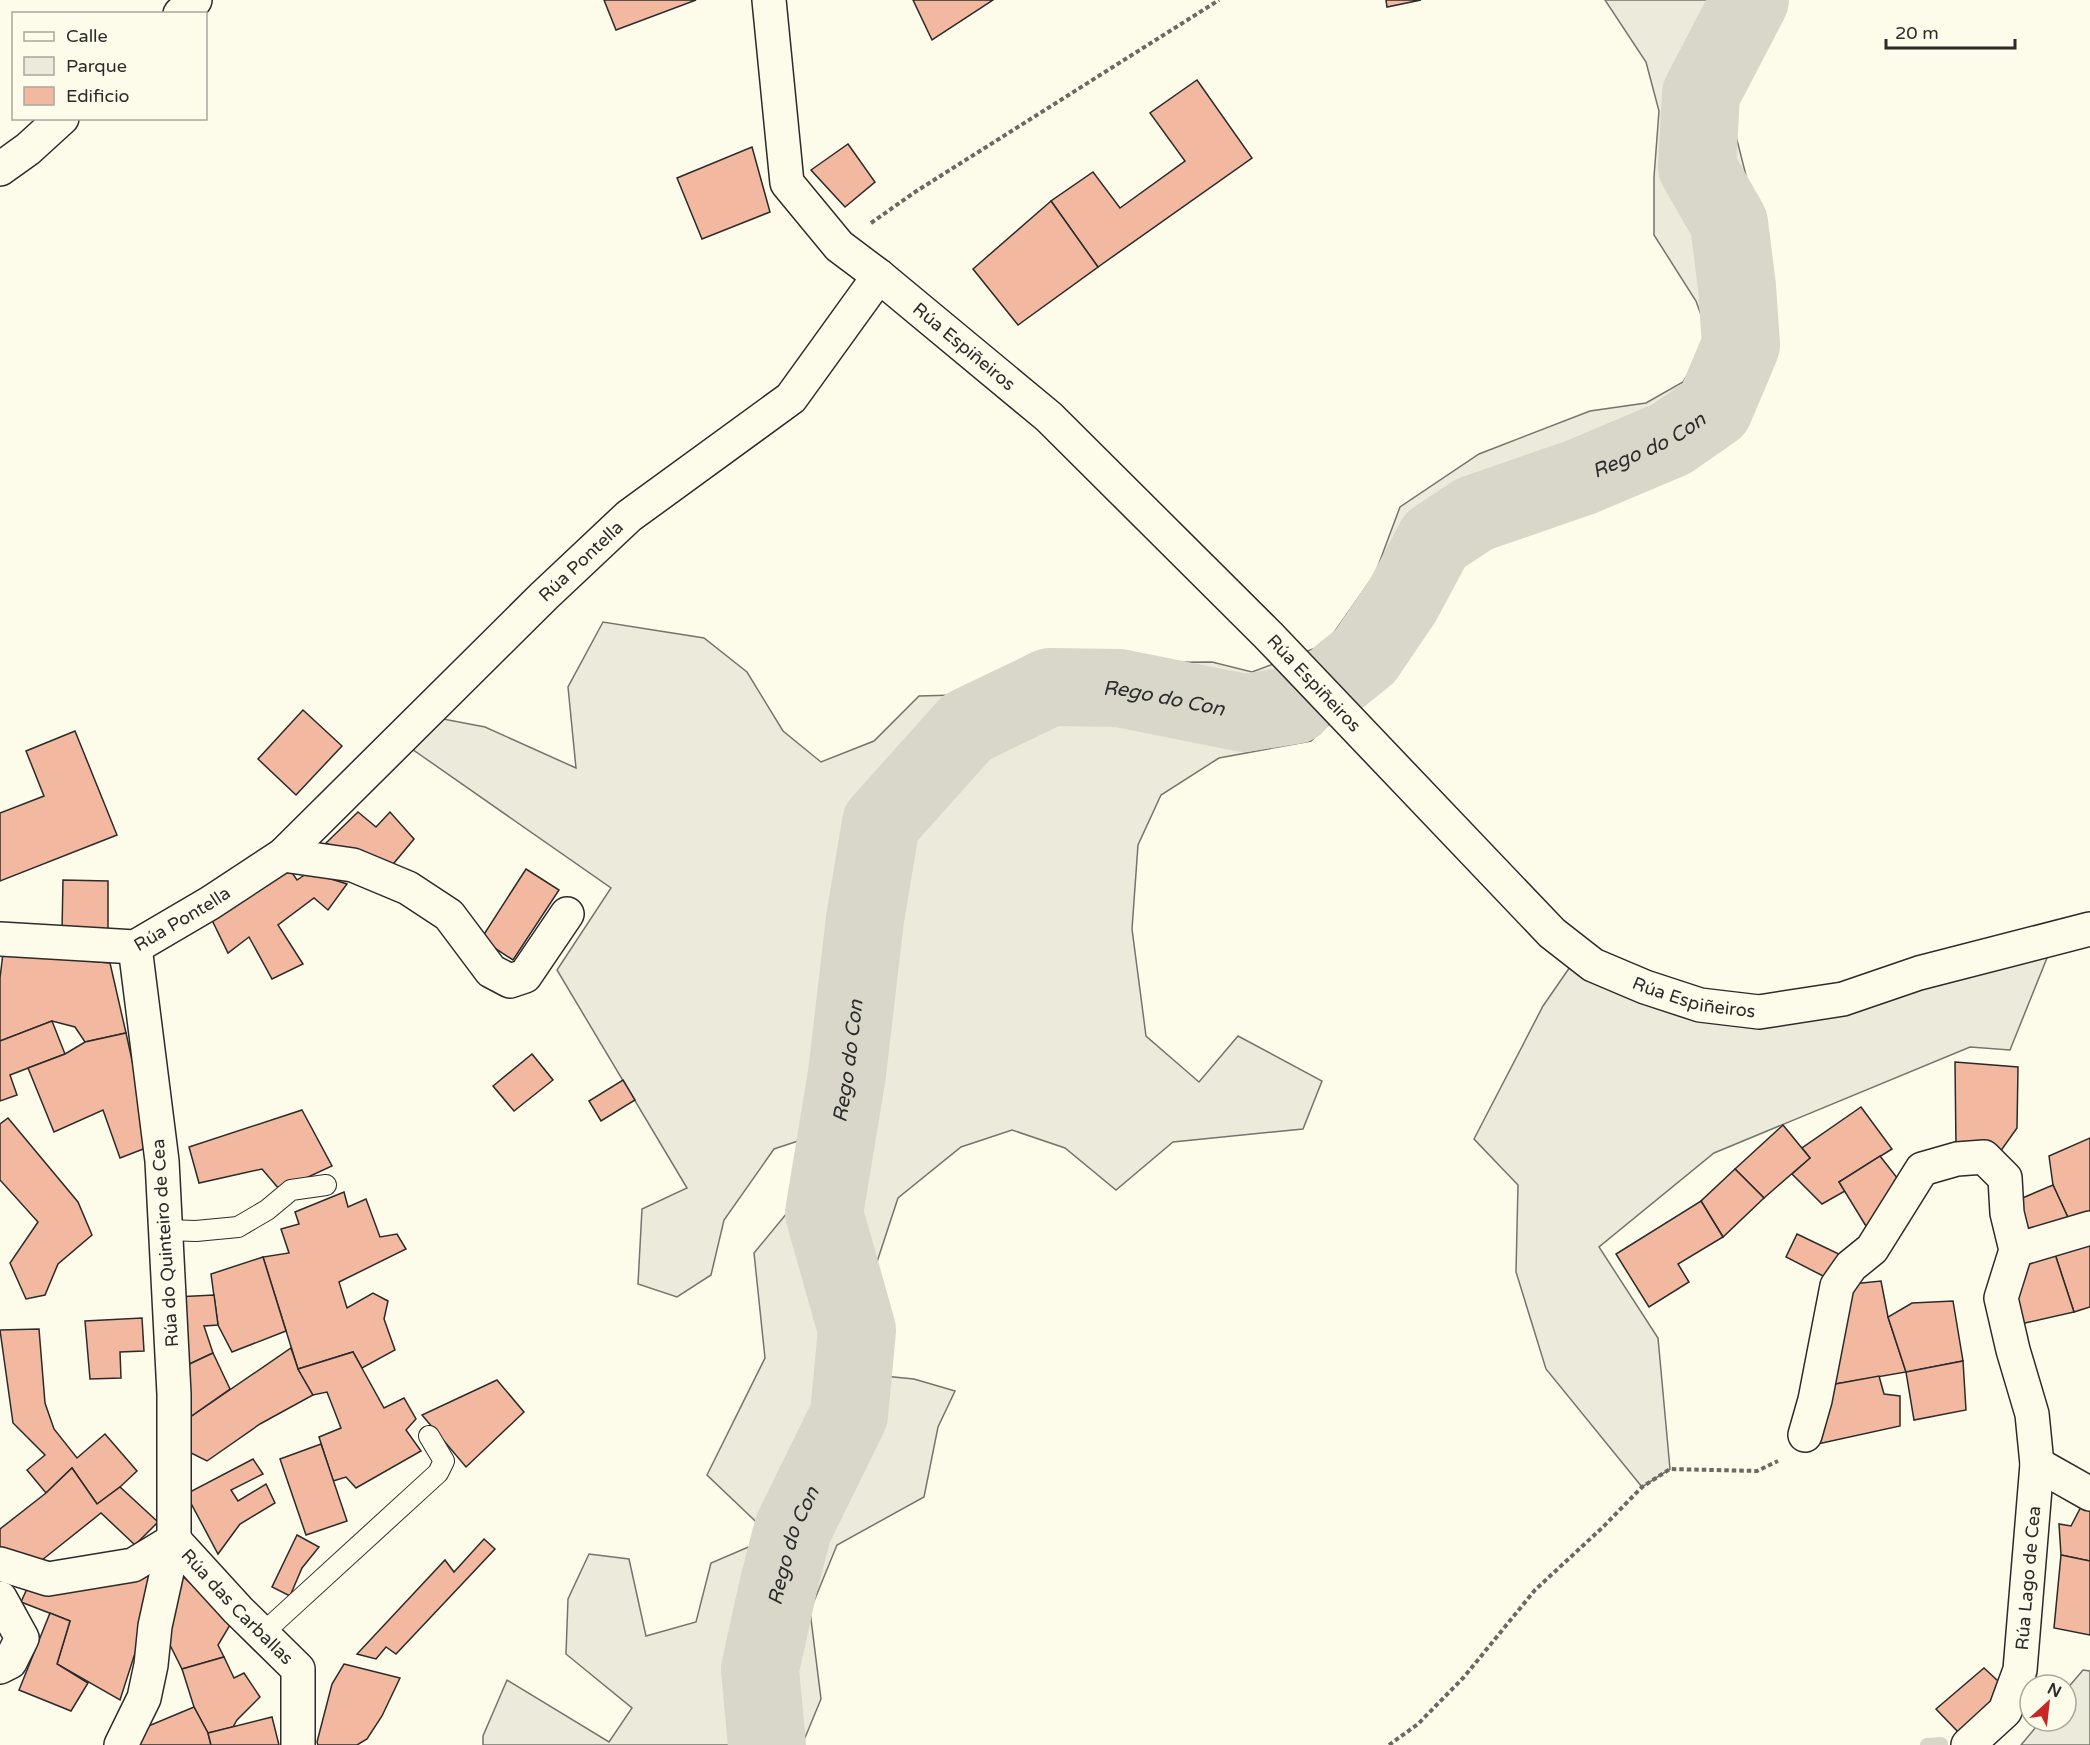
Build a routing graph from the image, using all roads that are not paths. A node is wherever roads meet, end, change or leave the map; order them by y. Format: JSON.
{"nodes":[{"id":1,"x":195,"y":0,"type":"edge"},
{"id":2,"x":769,"y":0,"type":"edge"},
{"id":3,"x":182,"y":12,"type":"edge"},
{"id":4,"x":60,"y":120,"type":"edge"},
{"id":5,"x":0,"y":170,"type":"edge"},
{"id":6,"x":879,"y":276,"type":"junction"},
{"id":7,"x":283,"y":855,"type":"junction"},
{"id":8,"x":567,"y":914,"type":"dead end"},
{"id":9,"x":2090,"y":929,"type":"edge"},
{"id":10,"x":0,"y":939,"type":"edge"},
{"id":11,"x":135,"y":947,"type":"junction"},
{"id":12,"x":326,"y":1185,"type":"dead end"},
{"id":13,"x":2090,"y":1228,"type":"edge"},
{"id":14,"x":166,"y":1230,"type":"junction"},
{"id":15,"x":2016,"y":1250,"type":"junction"},
{"id":16,"x":1805,"y":1435,"type":"road end"},
{"id":17,"x":429,"y":1437,"type":"dead end"},
{"id":18,"x":2037,"y":1464,"type":"junction"},
{"id":19,"x":2090,"y":1494,"type":"edge"},
{"id":20,"x":174,"y":1540,"type":"junction"},
{"id":21,"x":0,"y":1564,"type":"edge"},
{"id":22,"x":0,"y":1598,"type":"edge"},
{"id":23,"x":262,"y":1634,"type":"junction"},
{"id":24,"x":0,"y":1667,"type":"edge"},
{"id":25,"x":122,"y":1745,"type":"edge"},
{"id":26,"x":298,"y":1745,"type":"edge"},
{"id":27,"x":1968,"y":1745,"type":"edge"}],
"edges":[{"from":1,"to":3,"type":"street"},
{"from":2,"to":6,"type":"street","name":"Rúa Espiñeiros"},
{"from":4,"to":5,"type":"street"},
{"from":6,"to":7,"type":"street","name":"Rúa Pontella"},
{"from":6,"to":9,"type":"street","name":"Rúa Espiñeiros"},
{"from":7,"to":8,"type":"street"},
{"from":7,"to":11,"type":"street","name":"Rúa Pontella"},
{"from":10,"to":11,"type":"street","name":"Rúa Pontella"},
{"from":11,"to":14,"type":"street","name":"Rúa do Quinteiro de Cea"},
{"from":12,"to":14,"type":"lane"},
{"from":13,"to":15,"type":"street"},
{"from":14,"to":20,"type":"street","name":"Rúa do Quinteiro de Cea"},
{"from":15,"to":16,"type":"street"},
{"from":15,"to":18,"type":"street","name":"Rúa Lago de Cea"},
{"from":17,"to":23,"type":"lane"},
{"from":18,"to":19,"type":"street"},
{"from":18,"to":27,"type":"street","name":"Rúa Lago de Cea"},
{"from":20,"to":21,"type":"street"},
{"from":20,"to":23,"type":"street","name":"Rúa das Carballas"},
{"from":20,"to":25,"type":"street","name":"Rúa do Quinteiro de Cea"},
{"from":22,"to":24,"type":"street"},
{"from":23,"to":26,"type":"street","name":"Rúa das Carballas"}]}
